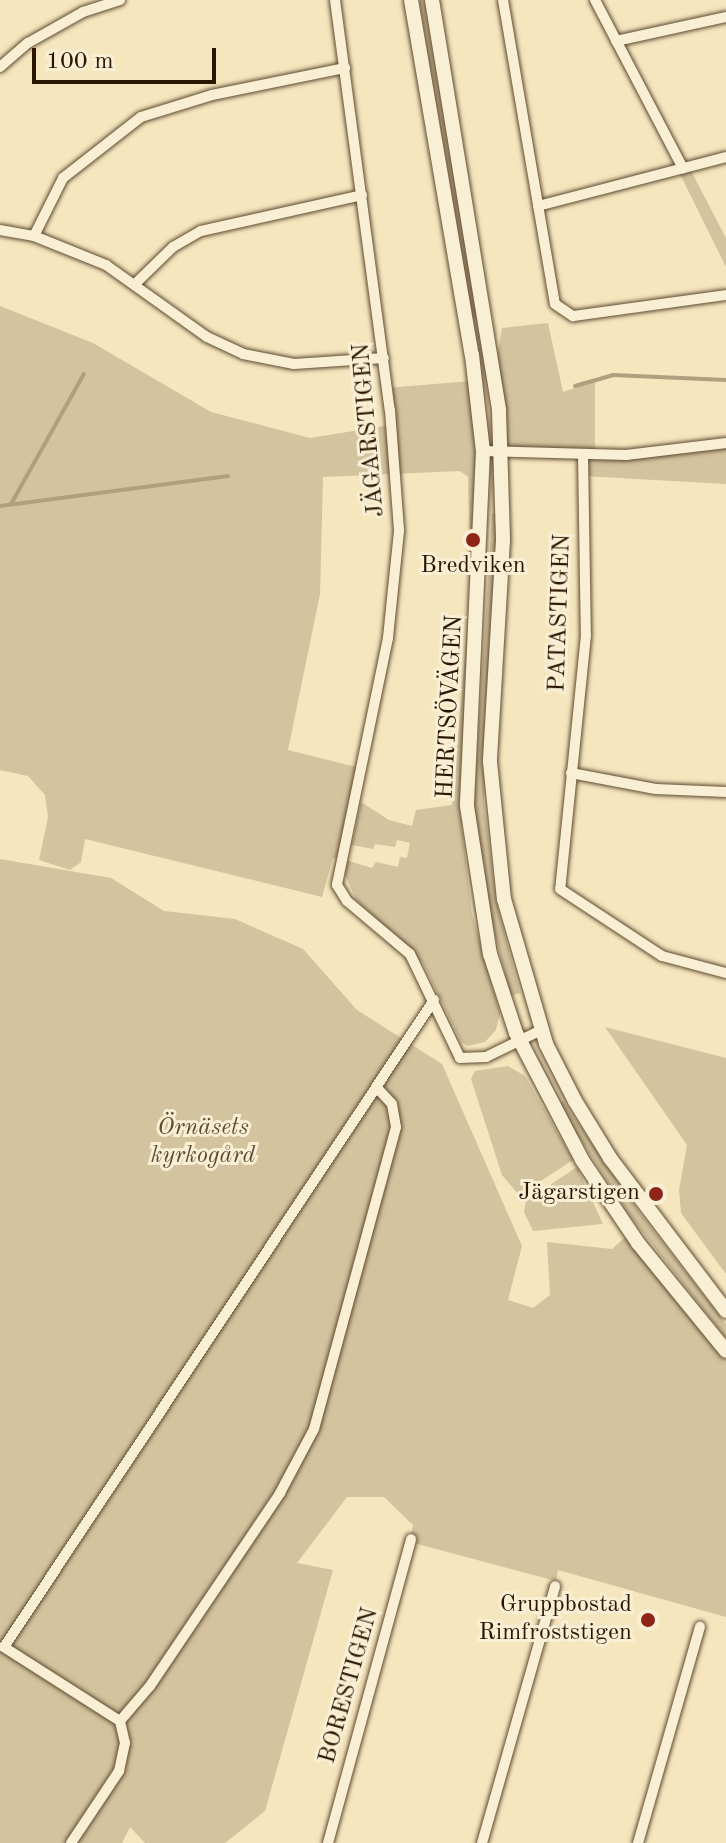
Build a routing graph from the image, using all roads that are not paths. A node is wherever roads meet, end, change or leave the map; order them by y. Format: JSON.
{"nodes":[{"id":1,"x":120,"y":0,"type":"edge"},
{"id":2,"x":335,"y":0,"type":"edge"},
{"id":3,"x":411,"y":0,"type":"edge"},
{"id":4,"x":432,"y":0,"type":"edge"},
{"id":5,"x":503,"y":0,"type":"edge"},
{"id":6,"x":595,"y":0,"type":"edge"},
{"id":7,"x":726,"y":17,"type":"edge"},
{"id":8,"x":616,"y":41,"type":"junction"},
{"id":9,"x":0,"y":67,"type":"edge"},
{"id":10,"x":345,"y":68,"type":"junction"},
{"id":11,"x":726,"y":157,"type":"edge"},
{"id":12,"x":683,"y":168,"type":"junction"},
{"id":13,"x":362,"y":195,"type":"junction"},
{"id":14,"x":538,"y":206,"type":"junction"},
{"id":15,"x":0,"y":230,"type":"edge"},
{"id":16,"x":34,"y":236,"type":"junction"},
{"id":17,"x":136,"y":283,"type":"junction"},
{"id":18,"x":726,"y":295,"type":"edge"},
{"id":19,"x":384,"y":358,"type":"junction"},
{"id":20,"x":726,"y":443,"type":"edge"},
{"id":21,"x":502,"y":450,"type":"junction"},
{"id":22,"x":483,"y":451,"type":"junction"},
{"id":23,"x":583,"y":454,"type":"junction"},
{"id":24,"x":571,"y":773,"type":"junction"},
{"id":25,"x":726,"y":792,"type":"edge"},
{"id":26,"x":726,"y":973,"type":"edge"},
{"id":27,"x":434,"y":1000,"type":"junction"},
{"id":28,"x":541,"y":1030,"type":"junction"},
{"id":29,"x":521,"y":1043,"type":"junction"},
{"id":30,"x":376,"y":1087,"type":"junction"},
{"id":31,"x":726,"y":1311,"type":"edge"},
{"id":32,"x":726,"y":1351,"type":"edge"},
{"id":33,"x":411,"y":1539,"type":"dead end"},
{"id":34,"x":555,"y":1586,"type":"dead end"},
{"id":35,"x":700,"y":1627,"type":"dead end"},
{"id":36,"x":120,"y":1721,"type":"junction"},
{"id":37,"x":71,"y":1843,"type":"edge"},
{"id":38,"x":328,"y":1843,"type":"edge"},
{"id":39,"x":482,"y":1843,"type":"edge"},
{"id":40,"x":638,"y":1843,"type":"edge"}],
"edges":[{"from":1,"to":9,"type":"street"},
{"from":2,"to":10,"type":"street","name":"JÄGARSTIGEN"},
{"from":3,"to":22,"type":"main road","name":"HERTSÖVÄGEN"},
{"from":4,"to":21,"type":"main road","name":"HERTSÖVÄGEN"},
{"from":5,"to":14,"type":"street"},
{"from":6,"to":8,"type":"street"},
{"from":7,"to":8,"type":"street"},
{"from":8,"to":12,"type":"street"},
{"from":10,"to":13,"type":"street","name":"JÄGARSTIGEN"},
{"from":10,"to":16,"type":"street"},
{"from":11,"to":12,"type":"street"},
{"from":12,"to":14,"type":"street"},
{"from":13,"to":17,"type":"street"},
{"from":13,"to":19,"type":"street","name":"JÄGARSTIGEN"},
{"from":14,"to":18,"type":"street"},
{"from":15,"to":16,"type":"street"},
{"from":16,"to":17,"type":"street"},
{"from":17,"to":19,"type":"street"},
{"from":19,"to":27,"type":"street","name":"JÄGARSTIGEN"},
{"from":20,"to":23,"type":"street"},
{"from":21,"to":22,"type":"street"},
{"from":21,"to":23,"type":"street"},
{"from":21,"to":28,"type":"main road","name":"HERTSÖVÄGEN"},
{"from":22,"to":29,"type":"main road","name":"HERTSÖVÄGEN"},
{"from":23,"to":24,"type":"street","name":"PATASTIGEN"},
{"from":24,"to":25,"type":"street"},
{"from":24,"to":26,"type":"street","name":"PATASTIGEN"},
{"from":27,"to":29,"type":"street","name":"JÄGARSTIGEN"},
{"from":27,"to":30,"type":"street"},
{"from":28,"to":29,"type":"street","name":"JÄGARSTIGEN"},
{"from":28,"to":31,"type":"main road","name":"HERTSÖVÄGEN"},
{"from":29,"to":32,"type":"main road","name":"HERTSÖVÄGEN"},
{"from":30,"to":36,"type":"street"},
{"from":30,"to":36,"type":"street"},
{"from":33,"to":38,"type":"street","name":"BORESTIGEN"},
{"from":34,"to":39,"type":"street"},
{"from":35,"to":40,"type":"street"},
{"from":36,"to":37,"type":"street"}]}
